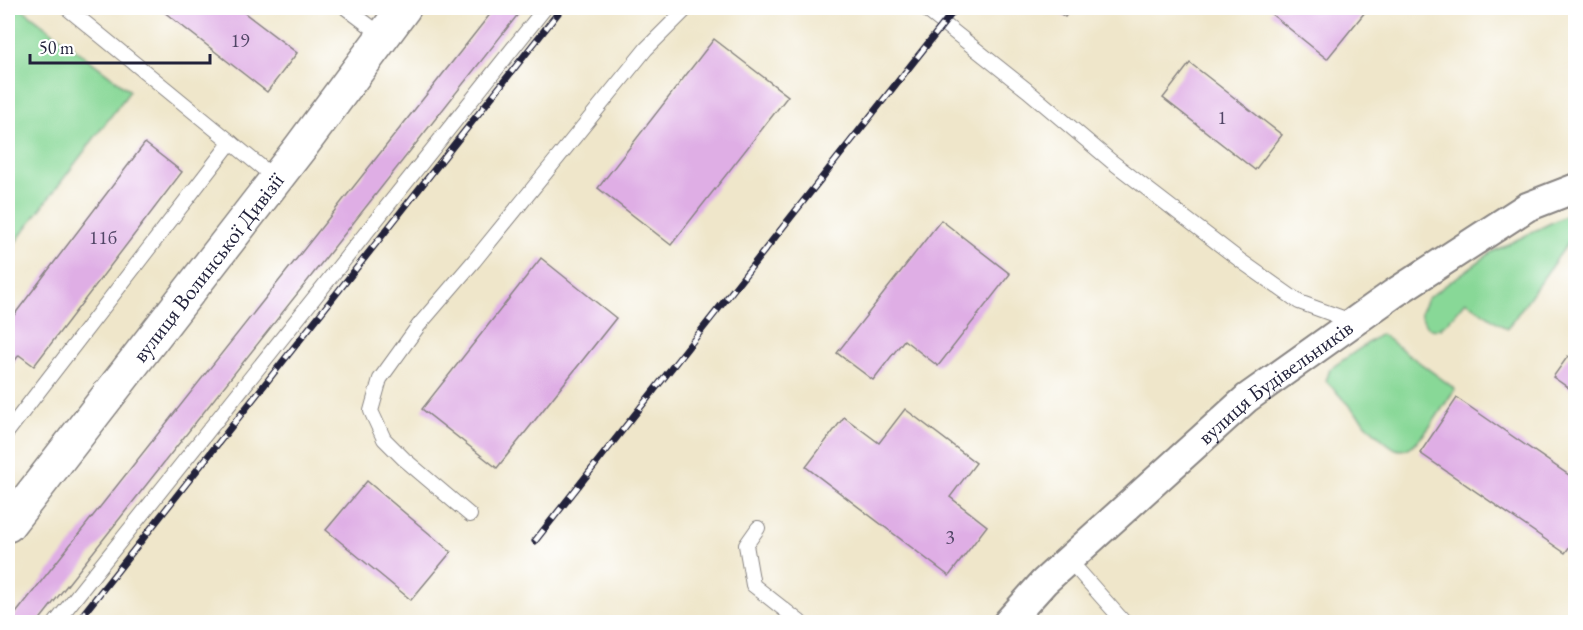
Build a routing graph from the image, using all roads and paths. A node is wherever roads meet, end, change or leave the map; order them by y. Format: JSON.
{"nodes":[{"id":1,"x":67,"y":8,"type":"edge"},
{"id":2,"x":346,"y":8,"type":"edge"},
{"id":3,"x":544,"y":8,"type":"edge"},
{"id":4,"x":687,"y":8,"type":"edge"},
{"id":5,"x":924,"y":8,"type":"edge"},
{"id":6,"x":395,"y":17,"type":"edge"},
{"id":7,"x":231,"y":142,"type":"junction"},
{"id":8,"x":276,"y":179,"type":"junction"},
{"id":9,"x":1575,"y":188,"type":"edge"},
{"id":10,"x":1354,"y":322,"type":"junction"},
{"id":11,"x":8,"y":431,"type":"edge"},
{"id":12,"x":471,"y":515,"type":"dead end"},
{"id":13,"x":8,"y":525,"type":"edge"},
{"id":14,"x":758,"y":528,"type":"dead end"},
{"id":15,"x":1070,"y":560,"type":"junction"},
{"id":16,"x":56,"y":622,"type":"edge"},
{"id":17,"x":800,"y":622,"type":"edge"},
{"id":18,"x":1008,"y":622,"type":"edge"},
{"id":19,"x":1124,"y":622,"type":"edge"}],
"edges":[{"from":1,"to":7,"type":"lane"},
{"from":2,"to":6,"type":"lane"},
{"from":3,"to":16,"type":"lane"},
{"from":4,"to":12,"type":"lane"},
{"from":5,"to":10,"type":"lane"},
{"from":6,"to":8,"type":"street","name":"вулиця Волинської Дивізії"},
{"from":7,"to":8,"type":"lane"},
{"from":7,"to":11,"type":"lane"},
{"from":8,"to":13,"type":"street","name":"вулиця Волинської Дивізії"},
{"from":9,"to":10,"type":"street","name":"вулиця Будівельників"},
{"from":10,"to":15,"type":"street","name":"вулиця Будівельників"},
{"from":14,"to":17,"type":"lane"},
{"from":15,"to":18,"type":"street","name":"вулиця Будівельників"},
{"from":15,"to":19,"type":"lane"}]}
